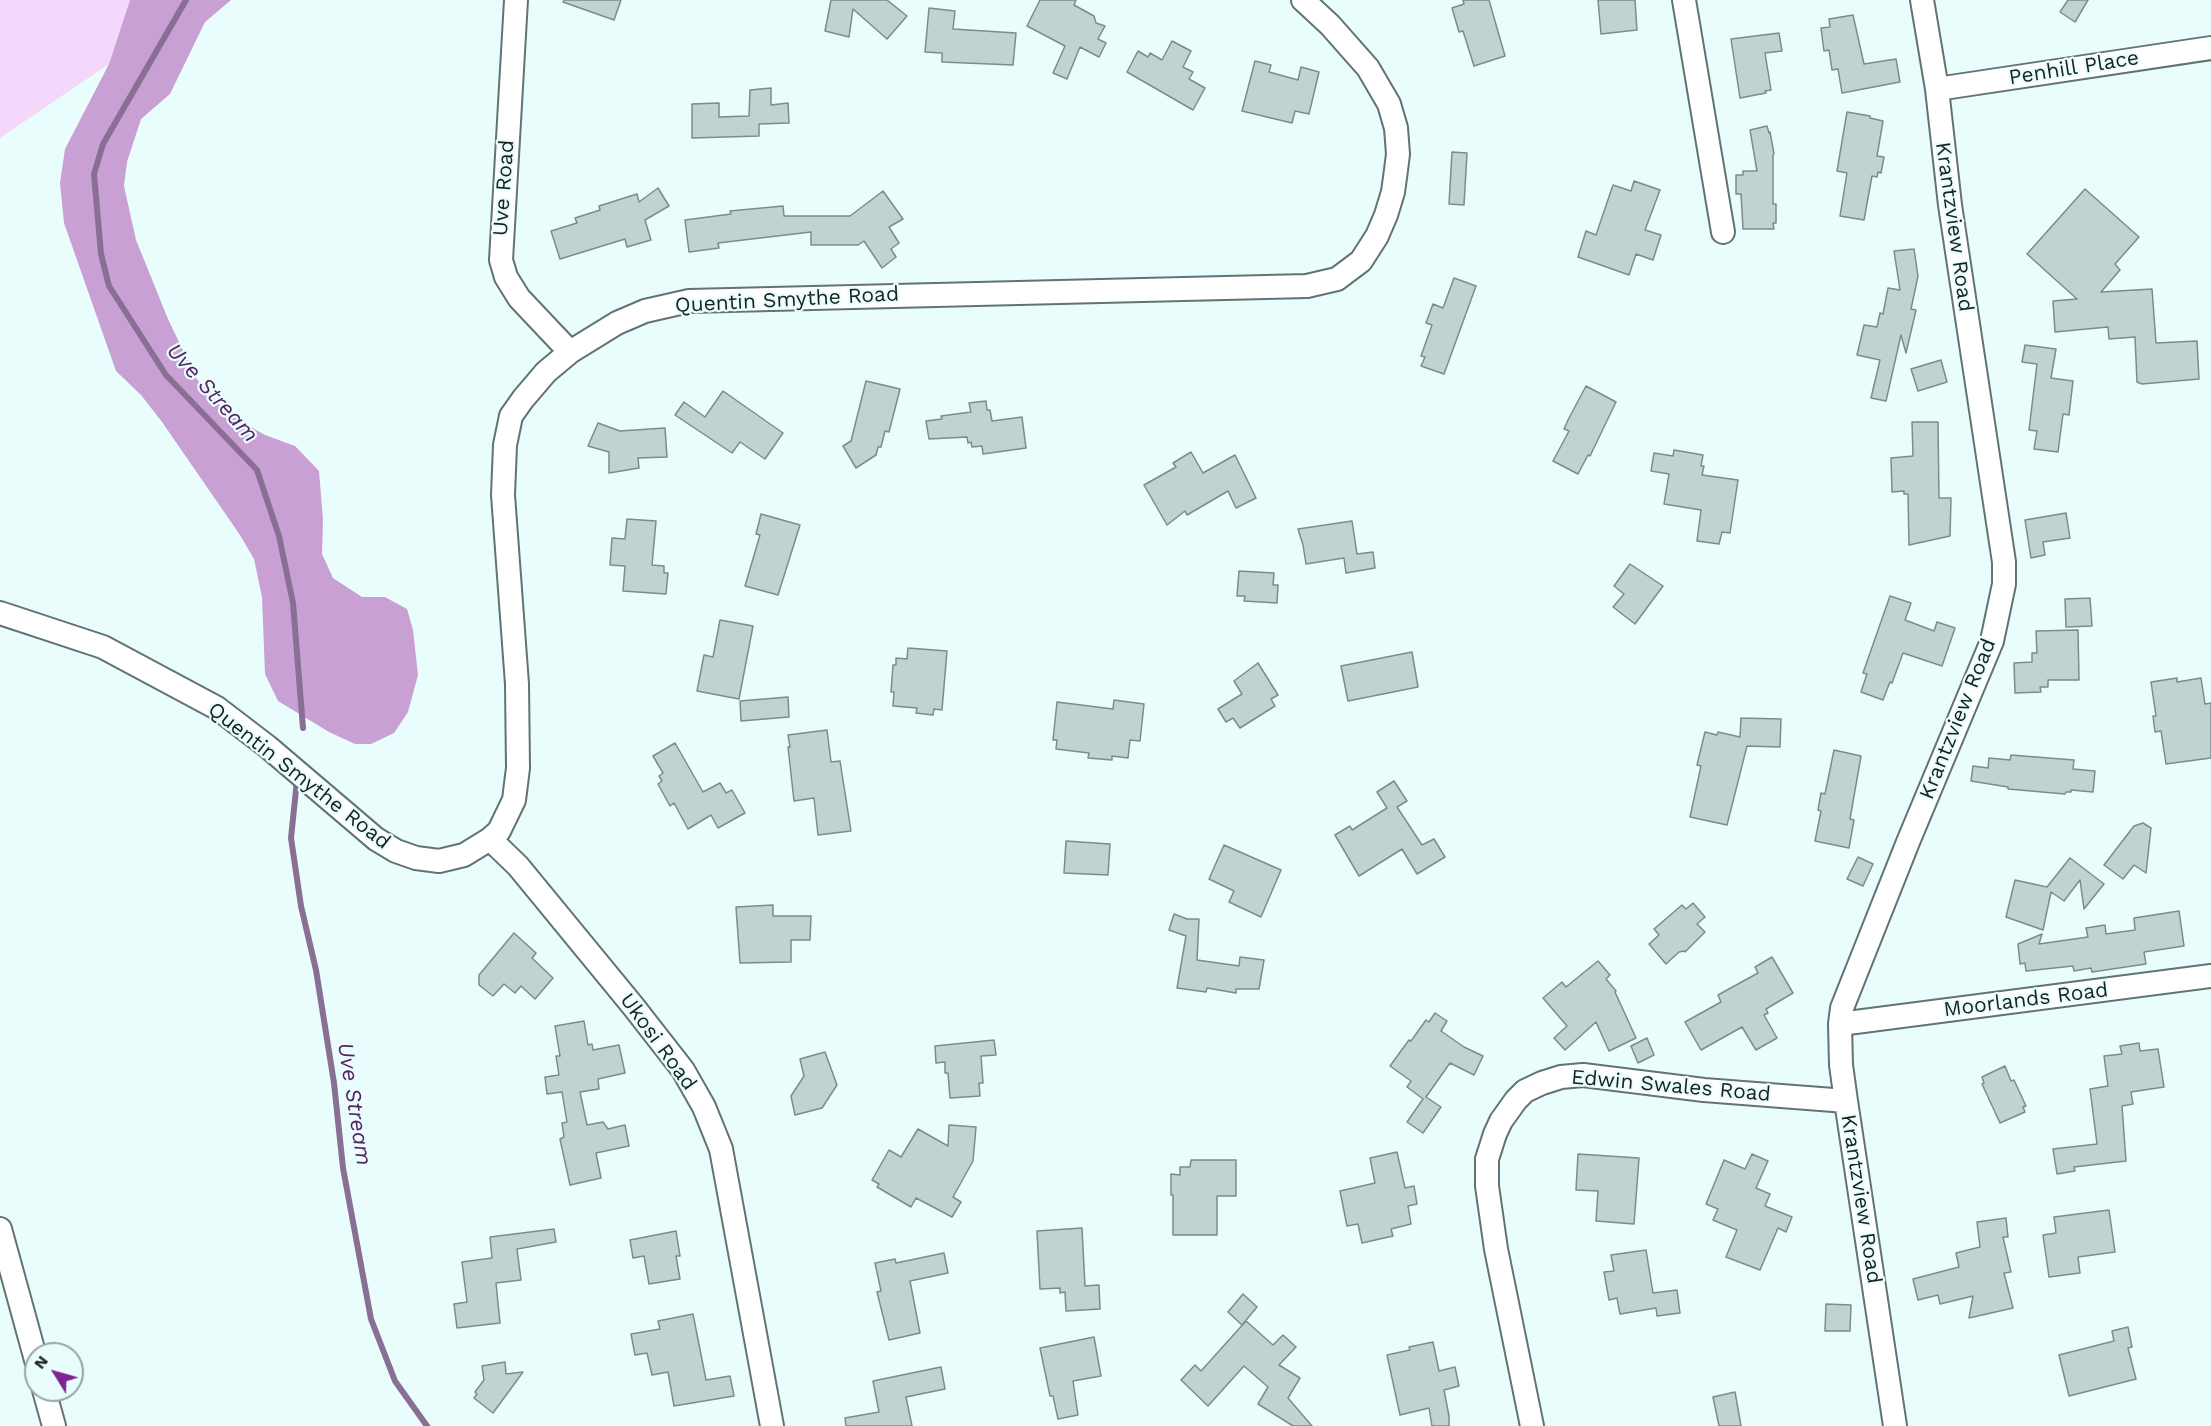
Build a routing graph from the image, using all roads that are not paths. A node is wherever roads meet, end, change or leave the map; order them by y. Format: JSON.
{"nodes":[{"id":1,"x":516,"y":0,"type":"edge"},
{"id":2,"x":1303,"y":0,"type":"edge"},
{"id":3,"x":1684,"y":0,"type":"edge"},
{"id":4,"x":1922,"y":0,"type":"edge"},
{"id":5,"x":2211,"y":48,"type":"edge"},
{"id":6,"x":1937,"y":89,"type":"junction"},
{"id":7,"x":1724,"y":232,"type":"dead end"},
{"id":8,"x":570,"y":352,"type":"junction"},
{"id":9,"x":0,"y":612,"type":"edge"},
{"id":10,"x":490,"y":839,"type":"junction"},
{"id":11,"x":2211,"y":976,"type":"edge"},
{"id":12,"x":1840,"y":1024,"type":"junction"},
{"id":13,"x":1846,"y":1101,"type":"junction"},
{"id":14,"x":0,"y":1229,"type":"edge"},
{"id":15,"x":31,"y":1342,"type":"edge"},
{"id":16,"x":47,"y":1402,"type":"edge"},
{"id":17,"x":54,"y":1426,"type":"edge"},
{"id":18,"x":772,"y":1426,"type":"edge"},
{"id":19,"x":1532,"y":1426,"type":"edge"},
{"id":20,"x":1895,"y":1426,"type":"edge"}],
"edges":[{"from":1,"to":8,"type":"street","name":"Uve Road"},
{"from":2,"to":8,"type":"street","name":"Quentin Smythe Road"},
{"from":3,"to":7,"type":"street"},
{"from":4,"to":6,"type":"street","name":"Krantzview Road"},
{"from":5,"to":6,"type":"street","name":"Penhill Place"},
{"from":6,"to":12,"type":"street","name":"Krantzview Road"},
{"from":8,"to":10,"type":"street","name":"Quentin Smythe Road"},
{"from":9,"to":10,"type":"street","name":"Quentin Smythe Road"},
{"from":10,"to":18,"type":"street","name":"Ukosi Road"},
{"from":11,"to":12,"type":"street","name":"Moorlands Road"},
{"from":12,"to":13,"type":"street","name":"Krantzview Road"},
{"from":13,"to":19,"type":"street","name":"Edwin Swales Road"},
{"from":13,"to":20,"type":"street","name":"Krantzview Road"},
{"from":14,"to":15,"type":"street"},
{"from":16,"to":17,"type":"street"}]}
